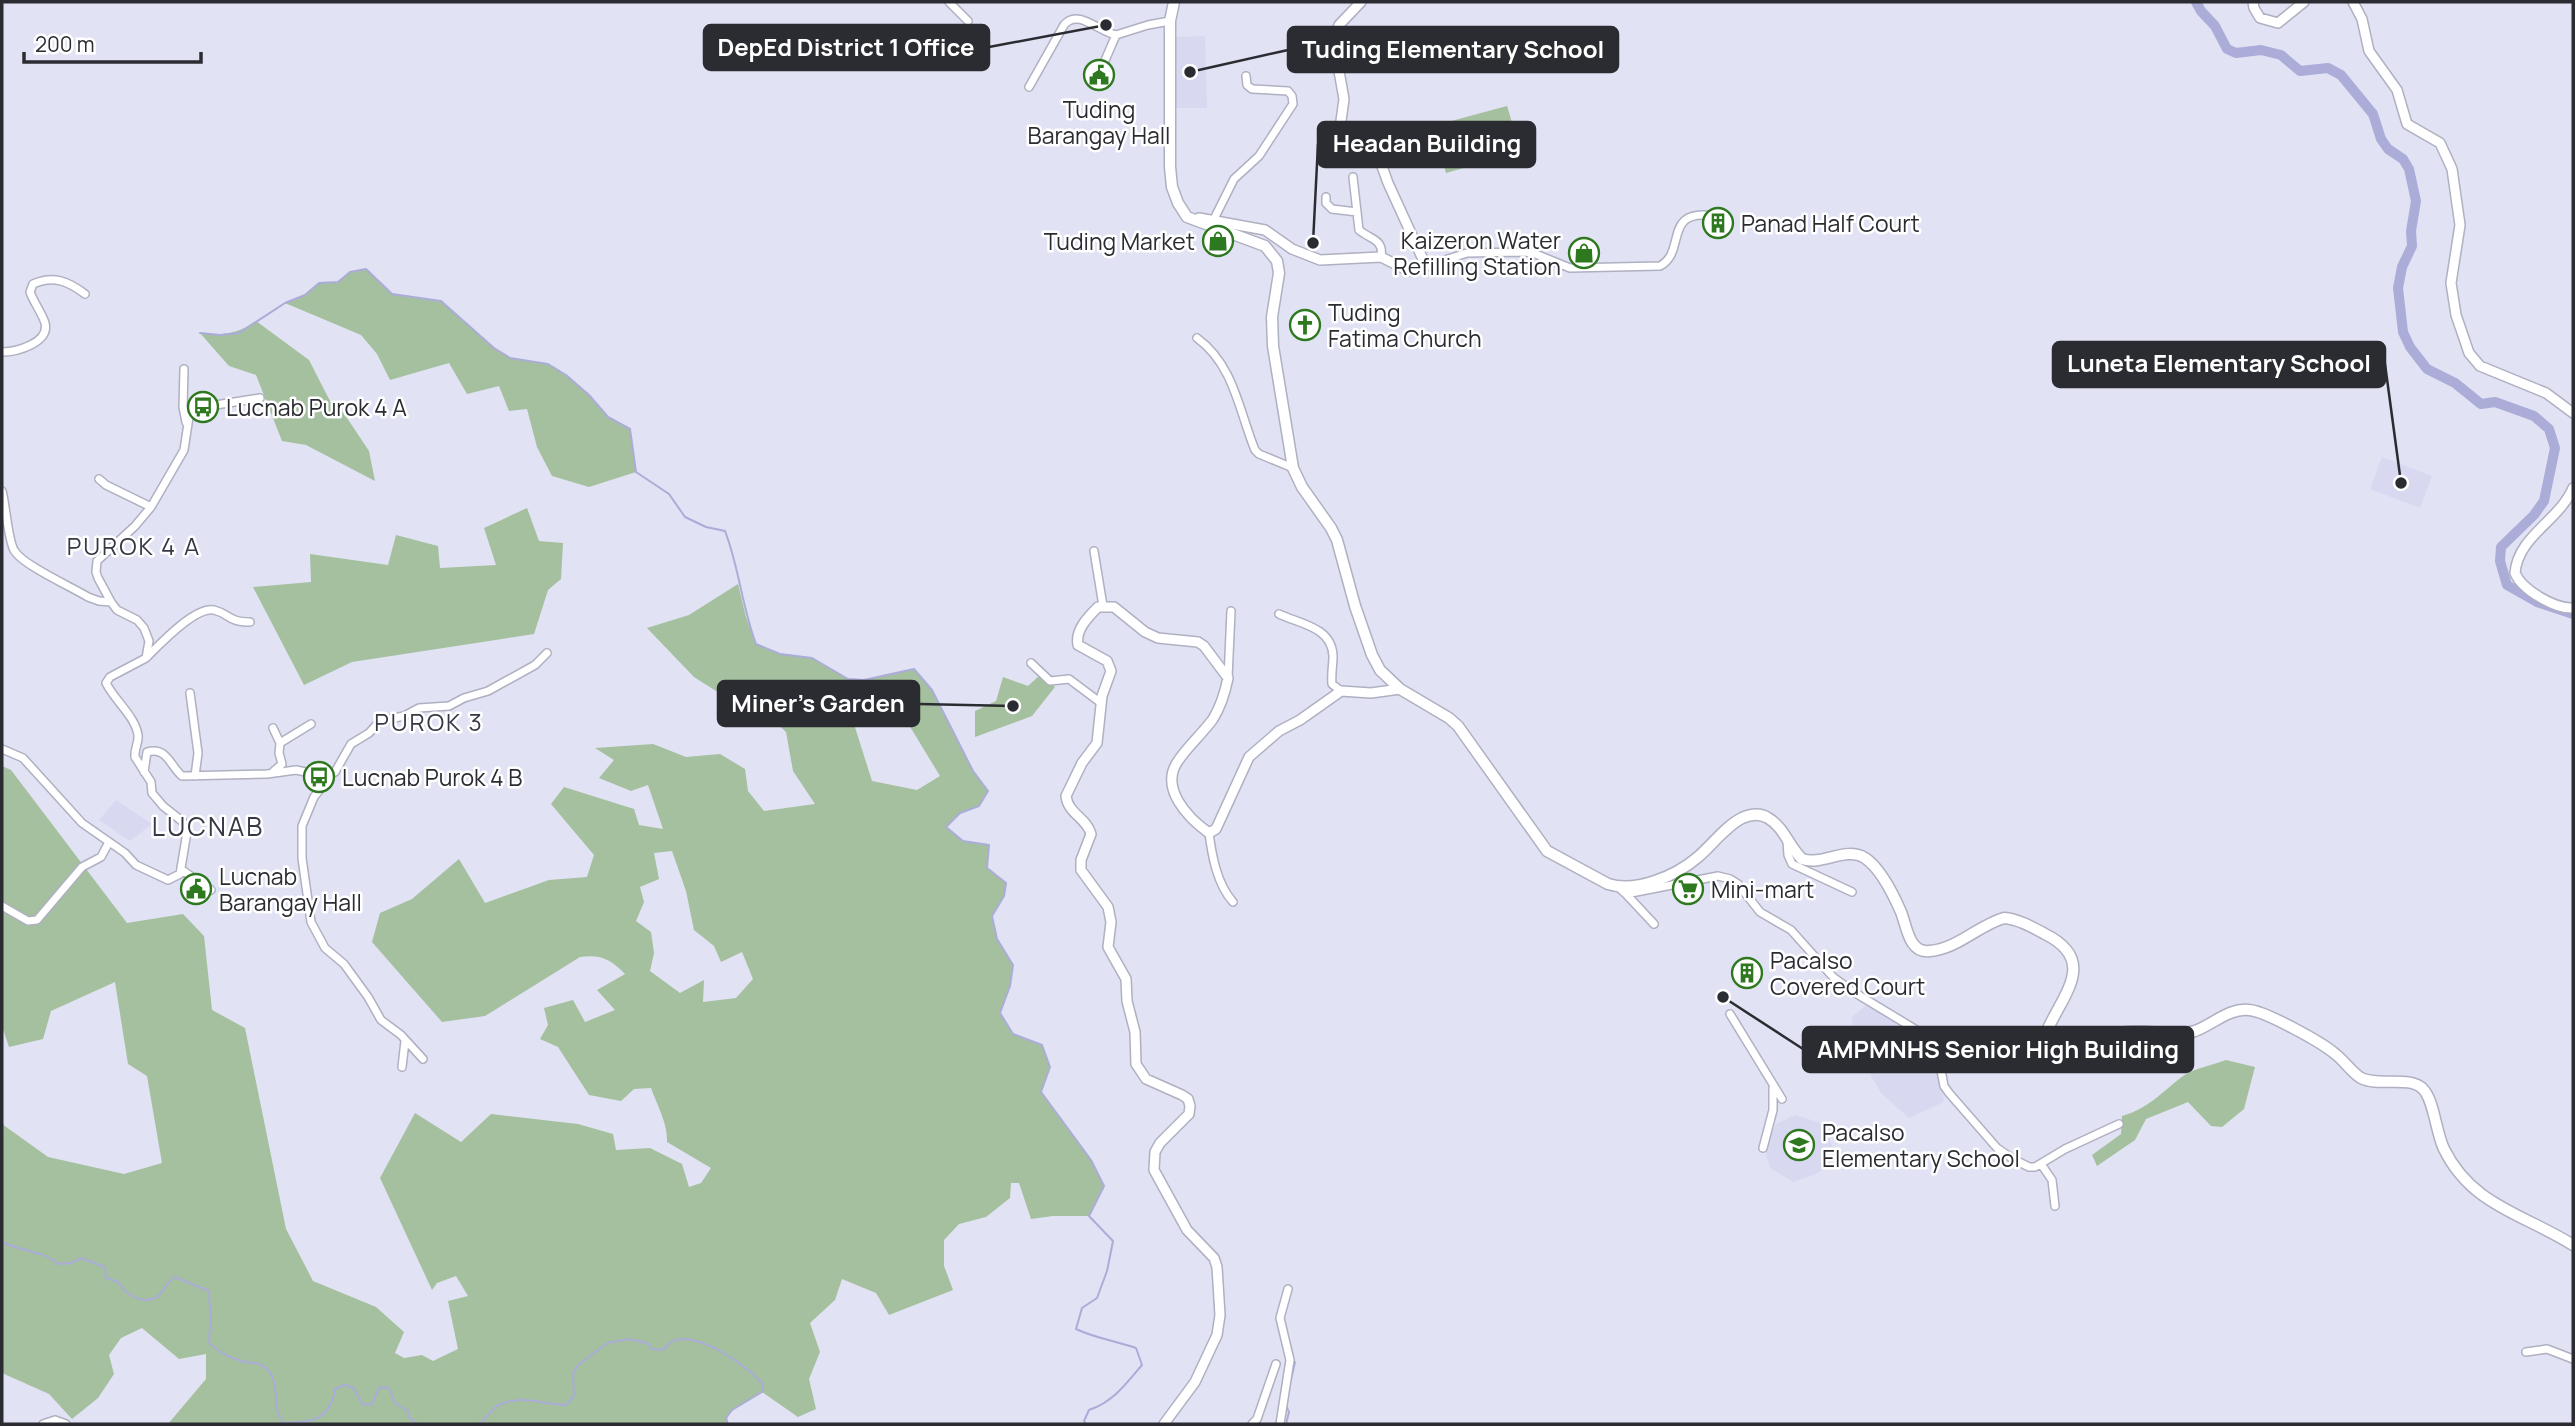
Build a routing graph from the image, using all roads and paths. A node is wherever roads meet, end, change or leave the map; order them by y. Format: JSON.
{"nodes":[{"id":1,"x":948,"y":2,"type":"edge"},
{"id":2,"x":1174,"y":2,"type":"edge"},
{"id":3,"x":1361,"y":2,"type":"edge"},
{"id":4,"x":2253,"y":2,"type":"edge"},
{"id":5,"x":2304,"y":2,"type":"edge"},
{"id":6,"x":2353,"y":2,"type":"edge"},
{"id":7,"x":968,"y":21,"type":"dead end"},
{"id":8,"x":1170,"y":21,"type":"junction"},
{"id":9,"x":1116,"y":35,"type":"junction"},
{"id":10,"x":1103,"y":65,"type":"dead end"},
{"id":11,"x":1246,"y":76,"type":"dead end"},
{"id":12,"x":1029,"y":87,"type":"dead end"},
{"id":13,"x":1353,"y":177,"type":"dead end"},
{"id":14,"x":1326,"y":197,"type":"dead end"},
{"id":15,"x":1357,"y":212,"type":"junction"},
{"id":16,"x":1714,"y":216,"type":"dead end"},
{"id":17,"x":1187,"y":217,"type":"junction"},
{"id":18,"x":1213,"y":221,"type":"junction"},
{"id":19,"x":1381,"y":257,"type":"junction"},
{"id":20,"x":1426,"y":266,"type":"junction"},
{"id":21,"x":85,"y":294,"type":"dead end"},
{"id":22,"x":1197,"y":338,"type":"dead end"},
{"id":23,"x":2,"y":352,"type":"edge"},
{"id":24,"x":184,"y":369,"type":"dead end"},
{"id":25,"x":260,"y":398,"type":"dead end"},
{"id":26,"x":2573,"y":413,"type":"edge"},
{"id":27,"x":187,"y":426,"type":"junction"},
{"id":28,"x":1293,"y":468,"type":"junction"},
{"id":29,"x":99,"y":479,"type":"dead end"},
{"id":30,"x":2573,"y":488,"type":"edge"},
{"id":31,"x":2,"y":491,"type":"edge"},
{"id":32,"x":150,"y":507,"type":"junction"},
{"id":33,"x":1094,"y":551,"type":"dead end"},
{"id":34,"x":111,"y":602,"type":"junction"},
{"id":35,"x":1103,"y":606,"type":"junction"},
{"id":36,"x":2573,"y":608,"type":"edge"},
{"id":37,"x":1231,"y":611,"type":"dead end"},
{"id":38,"x":1279,"y":614,"type":"dead end"},
{"id":39,"x":250,"y":622,"type":"dead end"},
{"id":40,"x":547,"y":653,"type":"dead end"},
{"id":41,"x":146,"y":658,"type":"junction"},
{"id":42,"x":1031,"y":663,"type":"dead end"},
{"id":43,"x":1228,"y":678,"type":"junction"},
{"id":44,"x":1401,"y":689,"type":"junction"},
{"id":45,"x":1340,"y":691,"type":"junction"},
{"id":46,"x":190,"y":693,"type":"dead end"},
{"id":47,"x":1101,"y":704,"type":"junction"},
{"id":48,"x":311,"y":724,"type":"dead end"},
{"id":49,"x":273,"y":728,"type":"dead end"},
{"id":50,"x":280,"y":743,"type":"junction"},
{"id":51,"x":2,"y":748,"type":"edge"},
{"id":52,"x":144,"y":773,"type":"junction"},
{"id":53,"x":267,"y":774,"type":"junction"},
{"id":54,"x":195,"y":776,"type":"junction"},
{"id":55,"x":319,"y":776,"type":"junction"},
{"id":56,"x":1209,"y":833,"type":"junction"},
{"id":57,"x":1786,"y":837,"type":"junction"},
{"id":58,"x":109,"y":842,"type":"junction"},
{"id":59,"x":182,"y":870,"type":"junction"},
{"id":60,"x":211,"y":890,"type":"dead end"},
{"id":61,"x":1622,"y":891,"type":"junction"},
{"id":62,"x":1852,"y":892,"type":"dead end"},
{"id":63,"x":1233,"y":902,"type":"dead end"},
{"id":64,"x":2,"y":906,"type":"edge"},
{"id":65,"x":1654,"y":924,"type":"dead end"},
{"id":66,"x":1730,"y":1014,"type":"dead end"},
{"id":67,"x":405,"y":1041,"type":"junction"},
{"id":68,"x":423,"y":1059,"type":"dead end"},
{"id":69,"x":402,"y":1067,"type":"dead end"},
{"id":70,"x":1773,"y":1088,"type":"junction"},
{"id":71,"x":1783,"y":1099,"type":"dead end"},
{"id":72,"x":2119,"y":1124,"type":"dead end"},
{"id":73,"x":1763,"y":1148,"type":"dead end"},
{"id":74,"x":2041,"y":1164,"type":"junction"},
{"id":75,"x":2055,"y":1206,"type":"dead end"},
{"id":76,"x":2573,"y":1245,"type":"edge"},
{"id":77,"x":1288,"y":1289,"type":"dead end"},
{"id":78,"x":2526,"y":1352,"type":"dead end"},
{"id":79,"x":2573,"y":1359,"type":"edge"},
{"id":80,"x":1276,"y":1364,"type":"dead end"},
{"id":81,"x":43,"y":1424,"type":"edge"},
{"id":82,"x":66,"y":1424,"type":"edge"},
{"id":83,"x":1164,"y":1424,"type":"edge"},
{"id":84,"x":1252,"y":1424,"type":"edge"},
{"id":85,"x":1280,"y":1424,"type":"edge"}],
"edges":[{"from":1,"to":7,"type":"street"},
{"from":2,"to":8,"type":"main road"},
{"from":3,"to":20,"type":"street"},
{"from":4,"to":5,"type":"street"},
{"from":6,"to":26,"type":"street"},
{"from":8,"to":9,"type":"street"},
{"from":8,"to":17,"type":"main road"},
{"from":9,"to":10,"type":"street"},
{"from":9,"to":12,"type":"street"},
{"from":11,"to":18,"type":"street"},
{"from":13,"to":15,"type":"street"},
{"from":14,"to":15,"type":"street"},
{"from":15,"to":19,"type":"street"},
{"from":16,"to":20,"type":"street"},
{"from":17,"to":18,"type":"street"},
{"from":17,"to":28,"type":"main road"},
{"from":18,"to":19,"type":"street"},
{"from":19,"to":20,"type":"street"},
{"from":21,"to":23,"type":"street"},
{"from":22,"to":28,"type":"street"},
{"from":24,"to":27,"type":"street"},
{"from":25,"to":27,"type":"street"},
{"from":27,"to":32,"type":"street"},
{"from":28,"to":44,"type":"main road"},
{"from":29,"to":32,"type":"street"},
{"from":30,"to":36,"type":"street"},
{"from":31,"to":34,"type":"street"},
{"from":32,"to":34,"type":"street"},
{"from":33,"to":35,"type":"street"},
{"from":34,"to":41,"type":"street"},
{"from":35,"to":43,"type":"street"},
{"from":35,"to":47,"type":"street"},
{"from":37,"to":43,"type":"street"},
{"from":38,"to":45,"type":"street"},
{"from":39,"to":41,"type":"street"},
{"from":40,"to":55,"type":"street"},
{"from":41,"to":52,"type":"street"},
{"from":42,"to":47,"type":"street"},
{"from":43,"to":56,"type":"street"},
{"from":44,"to":45,"type":"street"},
{"from":44,"to":61,"type":"main road"},
{"from":45,"to":56,"type":"street"},
{"from":46,"to":54,"type":"street"},
{"from":47,"to":83,"type":"street"},
{"from":48,"to":50,"type":"street"},
{"from":49,"to":50,"type":"street"},
{"from":50,"to":53,"type":"street"},
{"from":51,"to":58,"type":"street"},
{"from":52,"to":54,"type":"street"},
{"from":52,"to":59,"type":"street"},
{"from":53,"to":54,"type":"street"},
{"from":53,"to":55,"type":"street"},
{"from":55,"to":67,"type":"street"},
{"from":56,"to":63,"type":"street"},
{"from":57,"to":61,"type":"main road"},
{"from":57,"to":62,"type":"street"},
{"from":57,"to":76,"type":"main road"},
{"from":58,"to":59,"type":"street"},
{"from":58,"to":64,"type":"street"},
{"from":59,"to":60,"type":"street"},
{"from":61,"to":65,"type":"street"},
{"from":61,"to":74,"type":"street"},
{"from":66,"to":70,"type":"street"},
{"from":67,"to":68,"type":"street"},
{"from":67,"to":69,"type":"street"},
{"from":70,"to":71,"type":"street"},
{"from":70,"to":73,"type":"street"},
{"from":72,"to":74,"type":"street"},
{"from":74,"to":75,"type":"street"},
{"from":77,"to":85,"type":"street"},
{"from":78,"to":79,"type":"street"},
{"from":80,"to":84,"type":"street"},
{"from":81,"to":82,"type":"street"}]}
